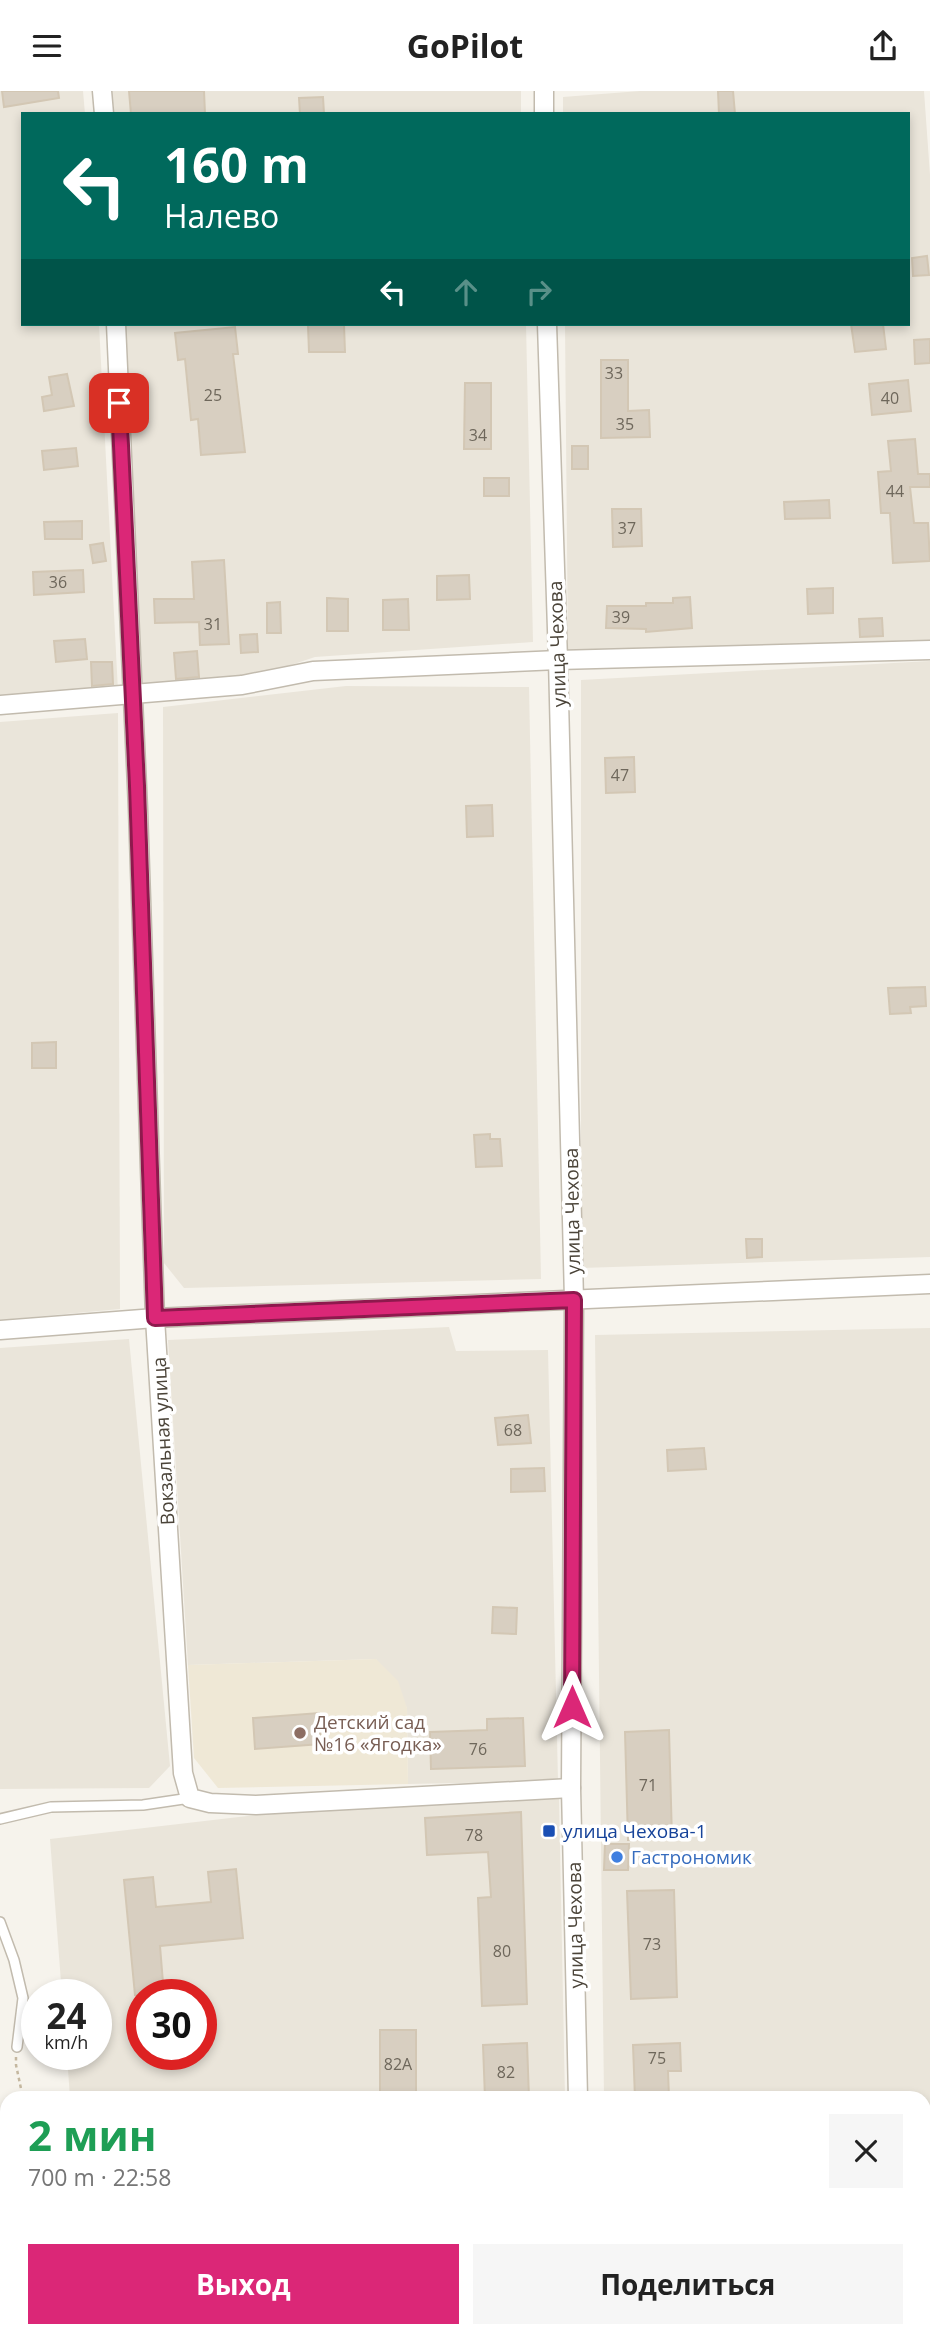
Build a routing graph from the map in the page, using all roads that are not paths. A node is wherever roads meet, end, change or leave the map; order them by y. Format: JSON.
{"nodes":[{"id":1,"x":103,"y":91,"type":"edge"},
{"id":2,"x":544,"y":91,"type":"edge"},
{"id":3,"x":104,"y":112,"type":"edge"},
{"id":4,"x":544,"y":112,"type":"edge"},
{"id":5,"x":116,"y":326,"type":"edge"},
{"id":6,"x":547,"y":326,"type":"edge"},
{"id":7,"x":930,"y":650,"type":"edge"},
{"id":8,"x":558,"y":660,"type":"junction"},
{"id":9,"x":132,"y":696,"type":"junction"},
{"id":10,"x":0,"y":705,"type":"edge"},
{"id":11,"x":930,"y":1284,"type":"edge"},
{"id":12,"x":574,"y":1300,"type":"junction"},
{"id":13,"x":155,"y":1318,"type":"junction"},
{"id":14,"x":0,"y":1330,"type":"edge"},
{"id":15,"x":571,"y":1788,"type":"junction"},
{"id":16,"x":190,"y":1798,"type":"junction"},
{"id":17,"x":0,"y":1819,"type":"edge"},
{"id":18,"x":0,"y":1922,"type":"edge"},
{"id":19,"x":17,"y":2047,"type":"road end"},
{"id":20,"x":578,"y":2091,"type":"edge"}],
"edges":[{"from":1,"to":3,"type":"street"},
{"from":2,"to":4,"type":"street"},
{"from":5,"to":9,"type":"street","name":"Вокзальная улица"},
{"from":6,"to":8,"type":"street","name":"улица Чехова"},
{"from":7,"to":8,"type":"street"},
{"from":8,"to":9,"type":"street"},
{"from":8,"to":12,"type":"street","name":"улица Чехова"},
{"from":9,"to":10,"type":"street"},
{"from":9,"to":13,"type":"street","name":"Вокзальная улица"},
{"from":11,"to":12,"type":"street"},
{"from":12,"to":13,"type":"street"},
{"from":12,"to":15,"type":"street","name":"улица Чехова"},
{"from":13,"to":14,"type":"street"},
{"from":13,"to":16,"type":"street","name":"Вокзальная улица"},
{"from":15,"to":16,"type":"street"},
{"from":15,"to":20,"type":"street","name":"улица Чехова"},
{"from":16,"to":17,"type":"lane"},
{"from":18,"to":19,"type":"lane"}]}
